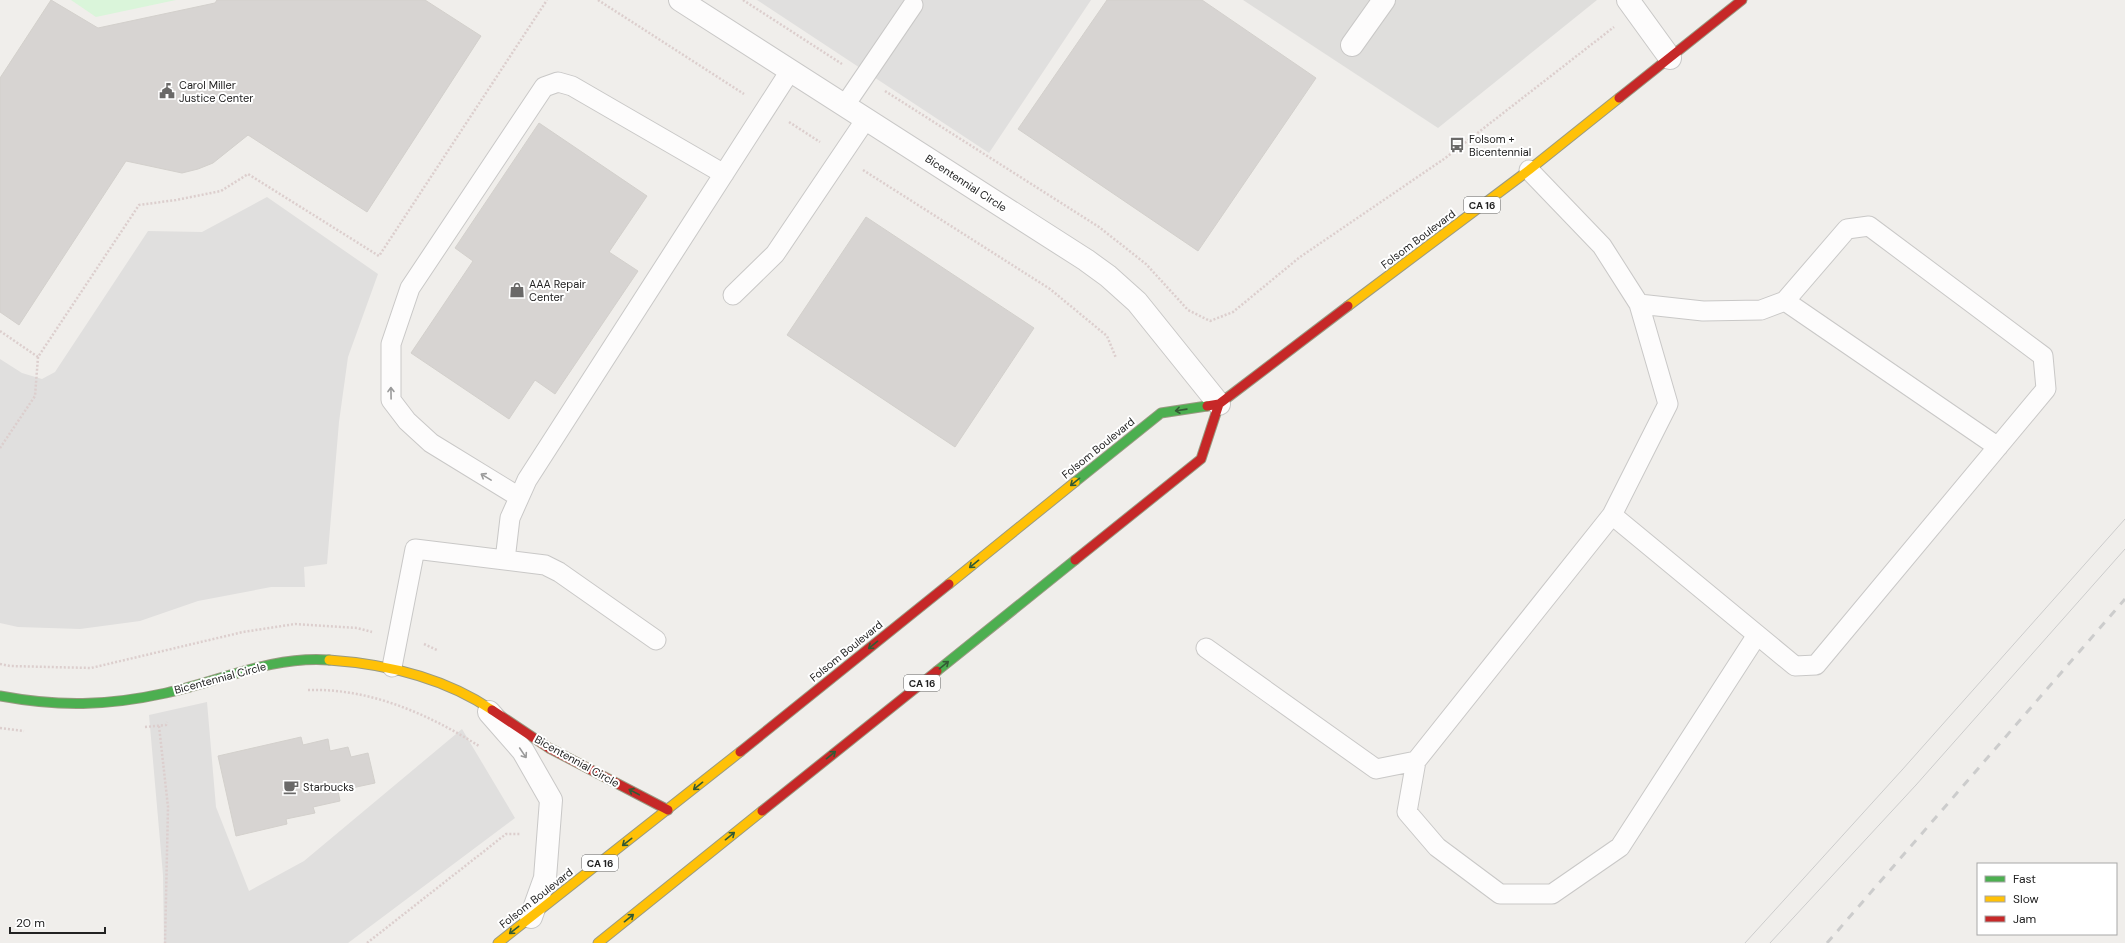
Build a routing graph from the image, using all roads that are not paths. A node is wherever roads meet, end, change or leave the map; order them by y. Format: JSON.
{"nodes":[{"id":1,"x":680,"y":0,"type":"edge"},
{"id":2,"x":1384,"y":0,"type":"edge"},
{"id":3,"x":1742,"y":0,"type":"edge"},
{"id":4,"x":912,"y":4,"type":"dead end"},
{"id":5,"x":1632,"y":5,"type":"edge"},
{"id":6,"x":1352,"y":45,"type":"dead end"},
{"id":7,"x":1670,"y":58,"type":"junction"},
{"id":8,"x":790,"y":71,"type":"junction"},
{"id":9,"x":845,"y":105,"type":"junction"},
{"id":10,"x":866,"y":118,"type":"junction"},
{"id":11,"x":1529,"y":170,"type":"junction"},
{"id":12,"x":724,"y":174,"type":"junction"},
{"id":13,"x":733,"y":295,"type":"dead end"},
{"id":14,"x":1785,"y":301,"type":"junction"},
{"id":15,"x":1639,"y":304,"type":"junction"},
{"id":16,"x":1219,"y":404,"type":"junction"},
{"id":17,"x":1998,"y":447,"type":"junction"},
{"id":18,"x":519,"y":497,"type":"junction"},
{"id":19,"x":1612,"y":515,"type":"junction"},
{"id":20,"x":505,"y":560,"type":"junction"},
{"id":21,"x":1757,"y":635,"type":"junction"},
{"id":22,"x":656,"y":640,"type":"dead end"},
{"id":23,"x":1206,"y":648,"type":"dead end"},
{"id":24,"x":392,"y":667,"type":"junction"},
{"id":25,"x":0,"y":696,"type":"edge"},
{"id":26,"x":480,"y":702,"type":"junction"},
{"id":27,"x":1416,"y":761,"type":"junction"},
{"id":28,"x":668,"y":810,"type":"junction"},
{"id":29,"x":531,"y":917,"type":"junction"},
{"id":30,"x":498,"y":943,"type":"edge"},
{"id":31,"x":598,"y":943,"type":"edge"}],
"edges":[{"from":1,"to":8,"type":"street","name":"Bicentennial Circle"},
{"from":2,"to":6,"type":"street"},
{"from":3,"to":7,"type":"main road","name":"Folsom Boulevard","number":"CA 16"},
{"from":4,"to":9,"type":"lane"},
{"from":5,"to":7,"type":"street"},
{"from":7,"to":11,"type":"main road","name":"Folsom Boulevard","number":"CA 16"},
{"from":8,"to":9,"type":"street","name":"Bicentennial Circle"},
{"from":8,"to":12,"type":"lane"},
{"from":9,"to":10,"type":"street","name":"Bicentennial Circle"},
{"from":10,"to":13,"type":"lane"},
{"from":10,"to":16,"type":"street","name":"Bicentennial Circle"},
{"from":11,"to":15,"type":"lane"},
{"from":11,"to":16,"type":"main road","name":"Folsom Boulevard","number":"CA 16"},
{"from":12,"to":18,"type":"lane"},
{"from":18,"to":12,"type":"lane","one_way":true},
{"from":14,"to":15,"type":"lane"},
{"from":14,"to":17,"type":"lane"},
{"from":14,"to":17,"type":"lane"},
{"from":15,"to":19,"type":"lane"},
{"from":16,"to":28,"type":"main road","name":"Folsom Boulevard","number":"CA 16","one_way":true},
{"from":31,"to":16,"type":"main road","number":"CA 16","one_way":true},
{"from":17,"to":21,"type":"lane"},
{"from":18,"to":20,"type":"lane"},
{"from":19,"to":21,"type":"lane"},
{"from":19,"to":27,"type":"lane"},
{"from":20,"to":22,"type":"lane"},
{"from":20,"to":24,"type":"lane"},
{"from":21,"to":27,"type":"lane"},
{"from":23,"to":27,"type":"lane"},
{"from":24,"to":25,"type":"main road","name":"Bicentennial Circle"},
{"from":24,"to":26,"type":"main road","name":"Bicentennial Circle"},
{"from":28,"to":26,"type":"main road","name":"Bicentennial Circle","one_way":true},
{"from":26,"to":29,"type":"street","one_way":true},
{"from":28,"to":29,"type":"main road","name":"Folsom Boulevard","number":"CA 16","one_way":true},
{"from":29,"to":30,"type":"main road","name":"Folsom Boulevard","number":"CA 16","one_way":true}]}
